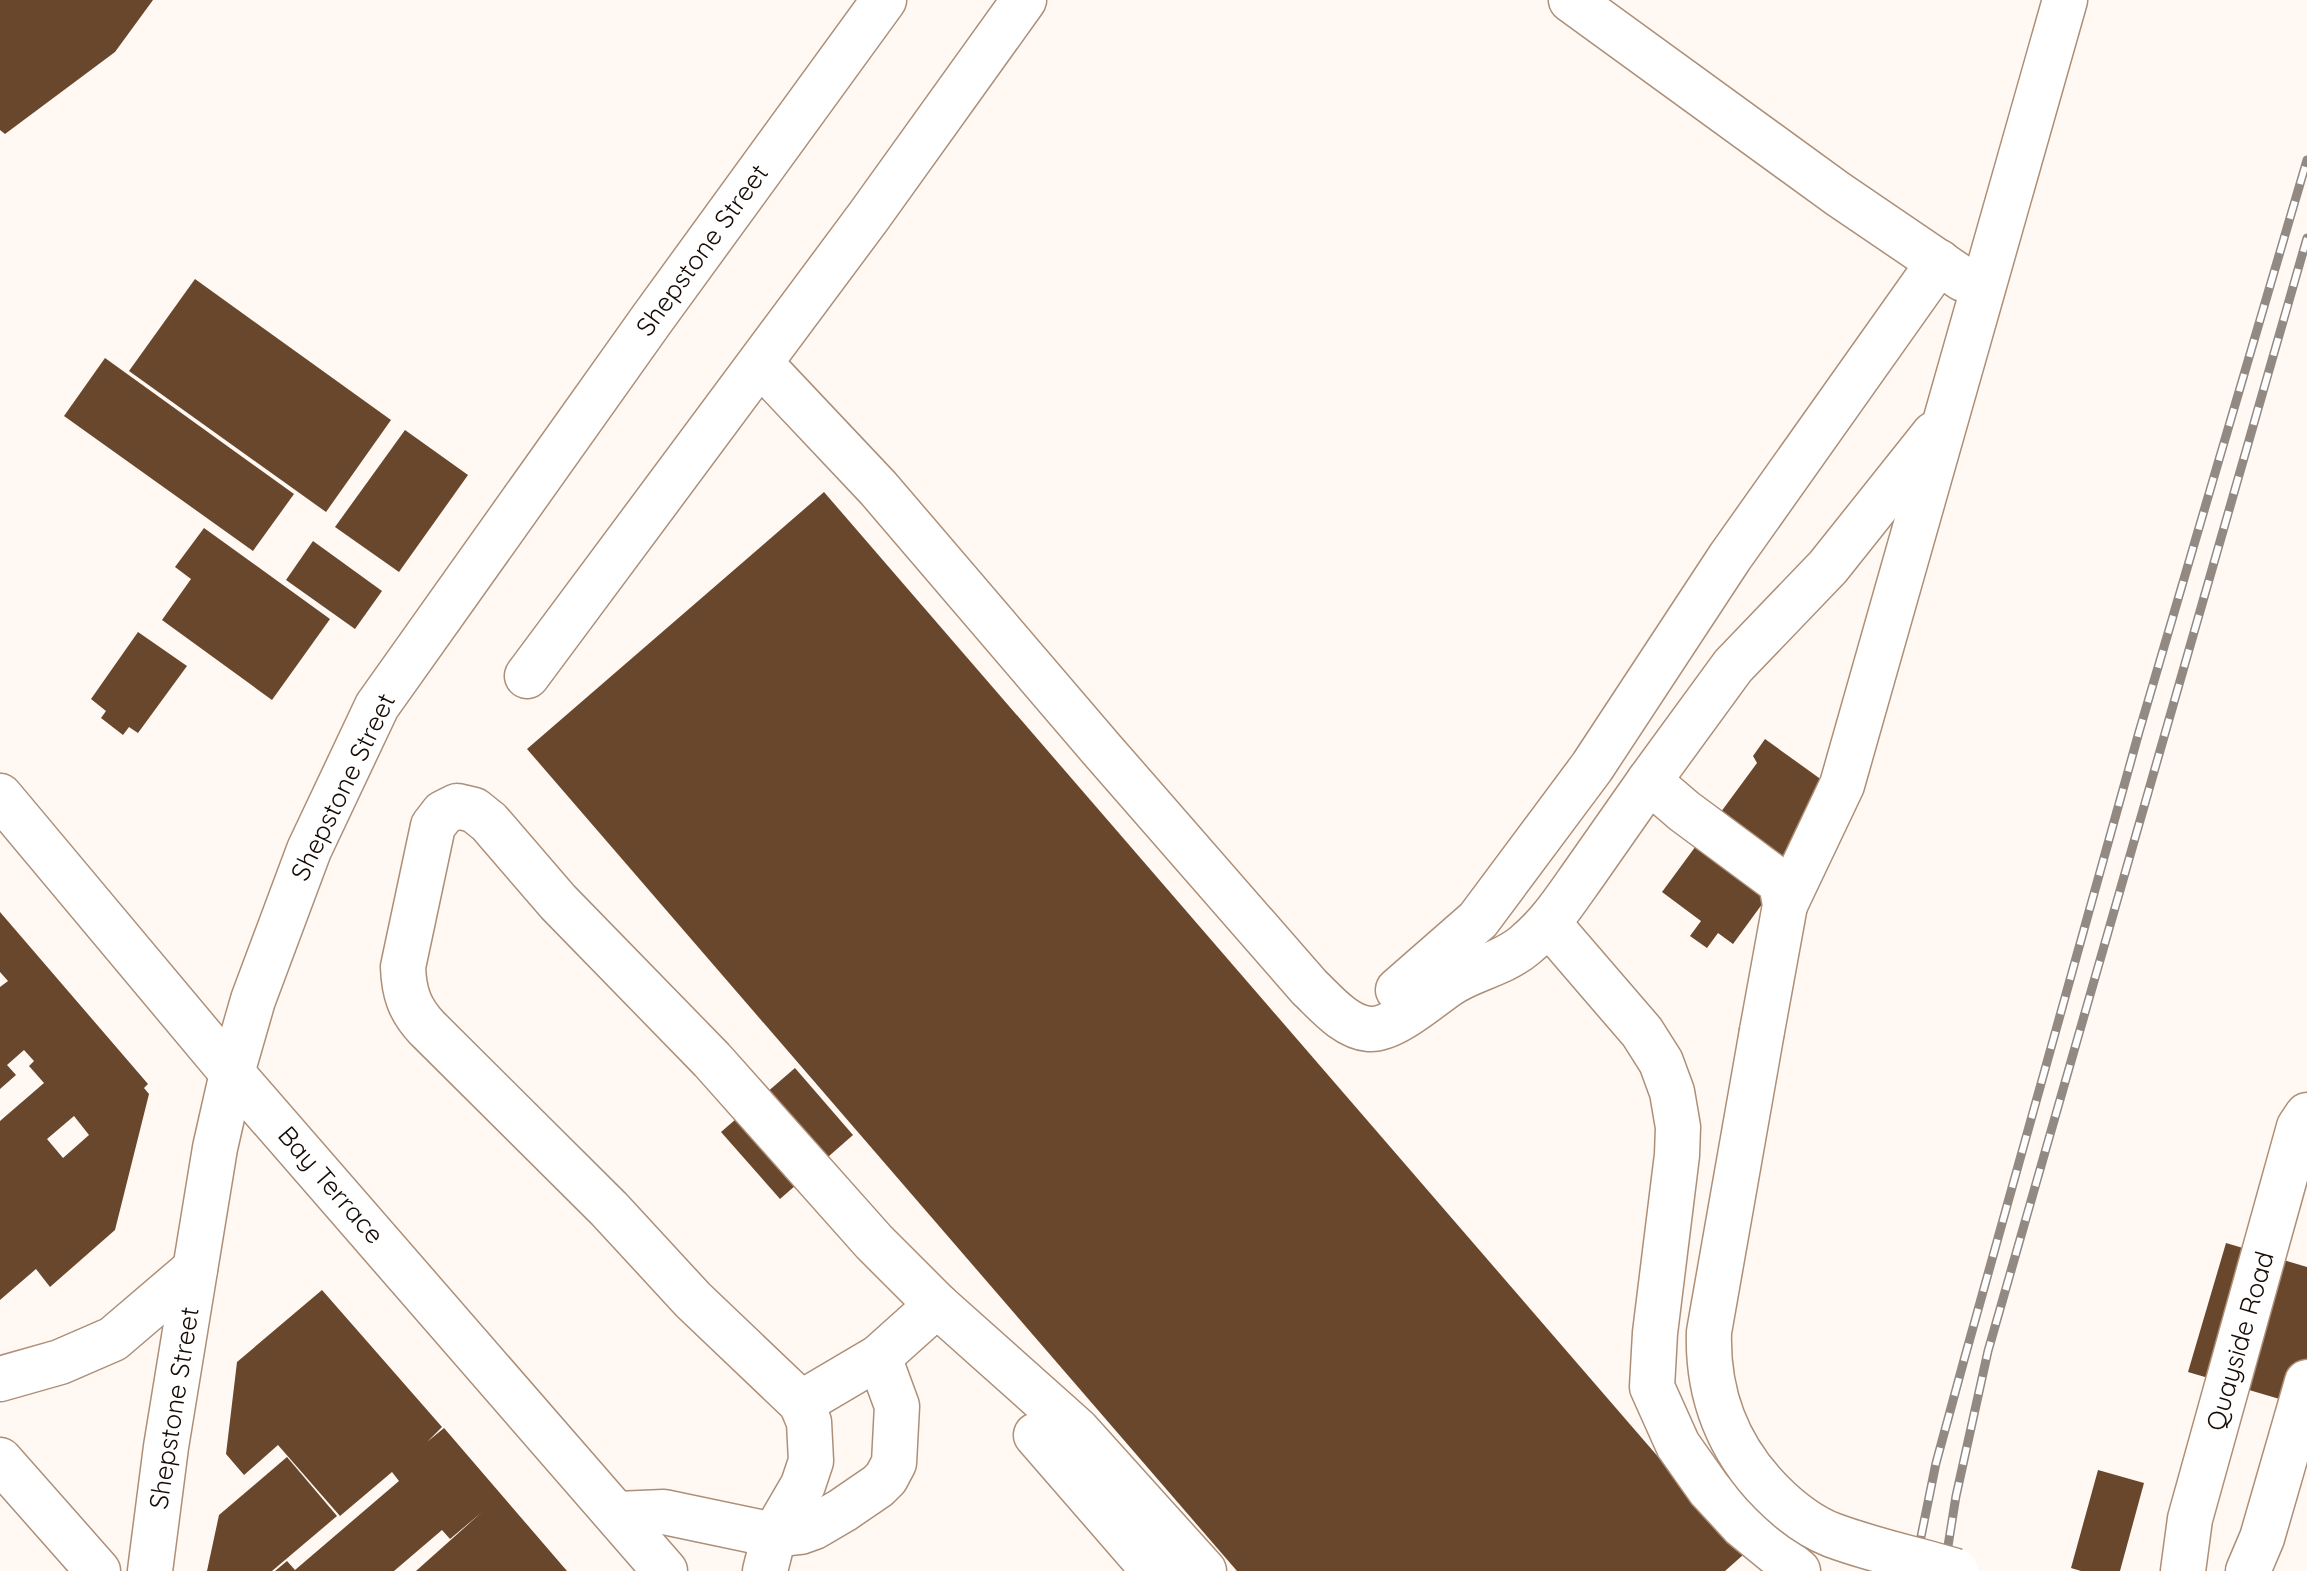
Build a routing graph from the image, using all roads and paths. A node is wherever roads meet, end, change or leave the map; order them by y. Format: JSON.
{"nodes":[{"id":1,"x":884,"y":0,"type":"edge"},
{"id":2,"x":1024,"y":0,"type":"edge"},
{"id":3,"x":1571,"y":0,"type":"edge"},
{"id":4,"x":2065,"y":0,"type":"edge"},
{"id":5,"x":1939,"y":262,"type":"junction"},
{"id":6,"x":1982,"y":292,"type":"junction"},
{"id":7,"x":760,"y":363,"type":"junction"},
{"id":8,"x":1945,"y":421,"type":"junction"},
{"id":9,"x":527,"y":676,"type":"dead end"},
{"id":10,"x":1649,"y":781,"type":"junction"},
{"id":11,"x":0,"y":796,"type":"edge"},
{"id":12,"x":1785,"y":905,"type":"junction"},
{"id":13,"x":1549,"y":924,"type":"junction"},
{"id":14,"x":1357,"y":1026,"type":"junction"},
{"id":15,"x":232,"y":1073,"type":"junction"},
{"id":16,"x":2307,"y":1115,"type":"edge"},
{"id":17,"x":195,"y":1269,"type":"junction"},
{"id":18,"x":937,"y":1305,"type":"junction"},
{"id":19,"x":879,"y":1357,"type":"junction"},
{"id":20,"x":0,"y":1379,"type":"edge"},
{"id":21,"x":2307,"y":1382,"type":"edge"},
{"id":22,"x":801,"y":1403,"type":"junction"},
{"id":23,"x":1036,"y":1435,"type":"dead end"},
{"id":24,"x":5,"y":1477,"type":"edge"},
{"id":25,"x":617,"y":1514,"type":"junction"},
{"id":26,"x":770,"y":1553,"type":"edge"},
{"id":27,"x":98,"y":1571,"type":"edge"},
{"id":28,"x":150,"y":1571,"type":"edge"},
{"id":29,"x":665,"y":1571,"type":"edge"},
{"id":30,"x":1154,"y":1571,"type":"edge"},
{"id":31,"x":1204,"y":1571,"type":"edge"},
{"id":32,"x":1798,"y":1571,"type":"edge"},
{"id":33,"x":1956,"y":1571,"type":"edge"},
{"id":34,"x":2183,"y":1571,"type":"edge"},
{"id":35,"x":2248,"y":1571,"type":"edge"}],
"edges":[{"from":1,"to":15,"type":"main road","name":"Shepstone Street"},
{"from":2,"to":7,"type":"main road"},
{"from":3,"to":5,"type":"main road"},
{"from":4,"to":6,"type":"main road"},
{"from":5,"to":6,"type":"main road"},
{"from":5,"to":14,"type":"main road"},
{"from":6,"to":8,"type":"main road"},
{"from":7,"to":9,"type":"main road"},
{"from":7,"to":14,"type":"main road"},
{"from":8,"to":10,"type":"main road"},
{"from":8,"to":12,"type":"main road"},
{"from":10,"to":12,"type":"main road"},
{"from":10,"to":13,"type":"main road"},
{"from":11,"to":15,"type":"main road","name":"Bay Terrace"},
{"from":12,"to":33,"type":"main road","bridge":true},
{"from":13,"to":14,"type":"main road"},
{"from":13,"to":32,"type":"main road"},
{"from":15,"to":17,"type":"main road","name":"Shepstone Street"},
{"from":15,"to":25,"type":"main road","name":"Bay Terrace"},
{"from":16,"to":34,"type":"main road","name":"Quayside Road"},
{"from":17,"to":20,"type":"main road"},
{"from":17,"to":28,"type":"main road","name":"Shepstone Street"},
{"from":18,"to":19,"type":"main road"},
{"from":18,"to":22,"type":"main road"},
{"from":18,"to":31,"type":"main road"},
{"from":19,"to":22,"type":"main road"},
{"from":19,"to":26,"type":"main road"},
{"from":21,"to":35,"type":"main road"},
{"from":22,"to":26,"type":"main road"},
{"from":23,"to":30,"type":"main road"},
{"from":24,"to":27,"type":"main road"},
{"from":25,"to":26,"type":"main road"},
{"from":25,"to":29,"type":"main road","name":"Bay Terrace"}]}
